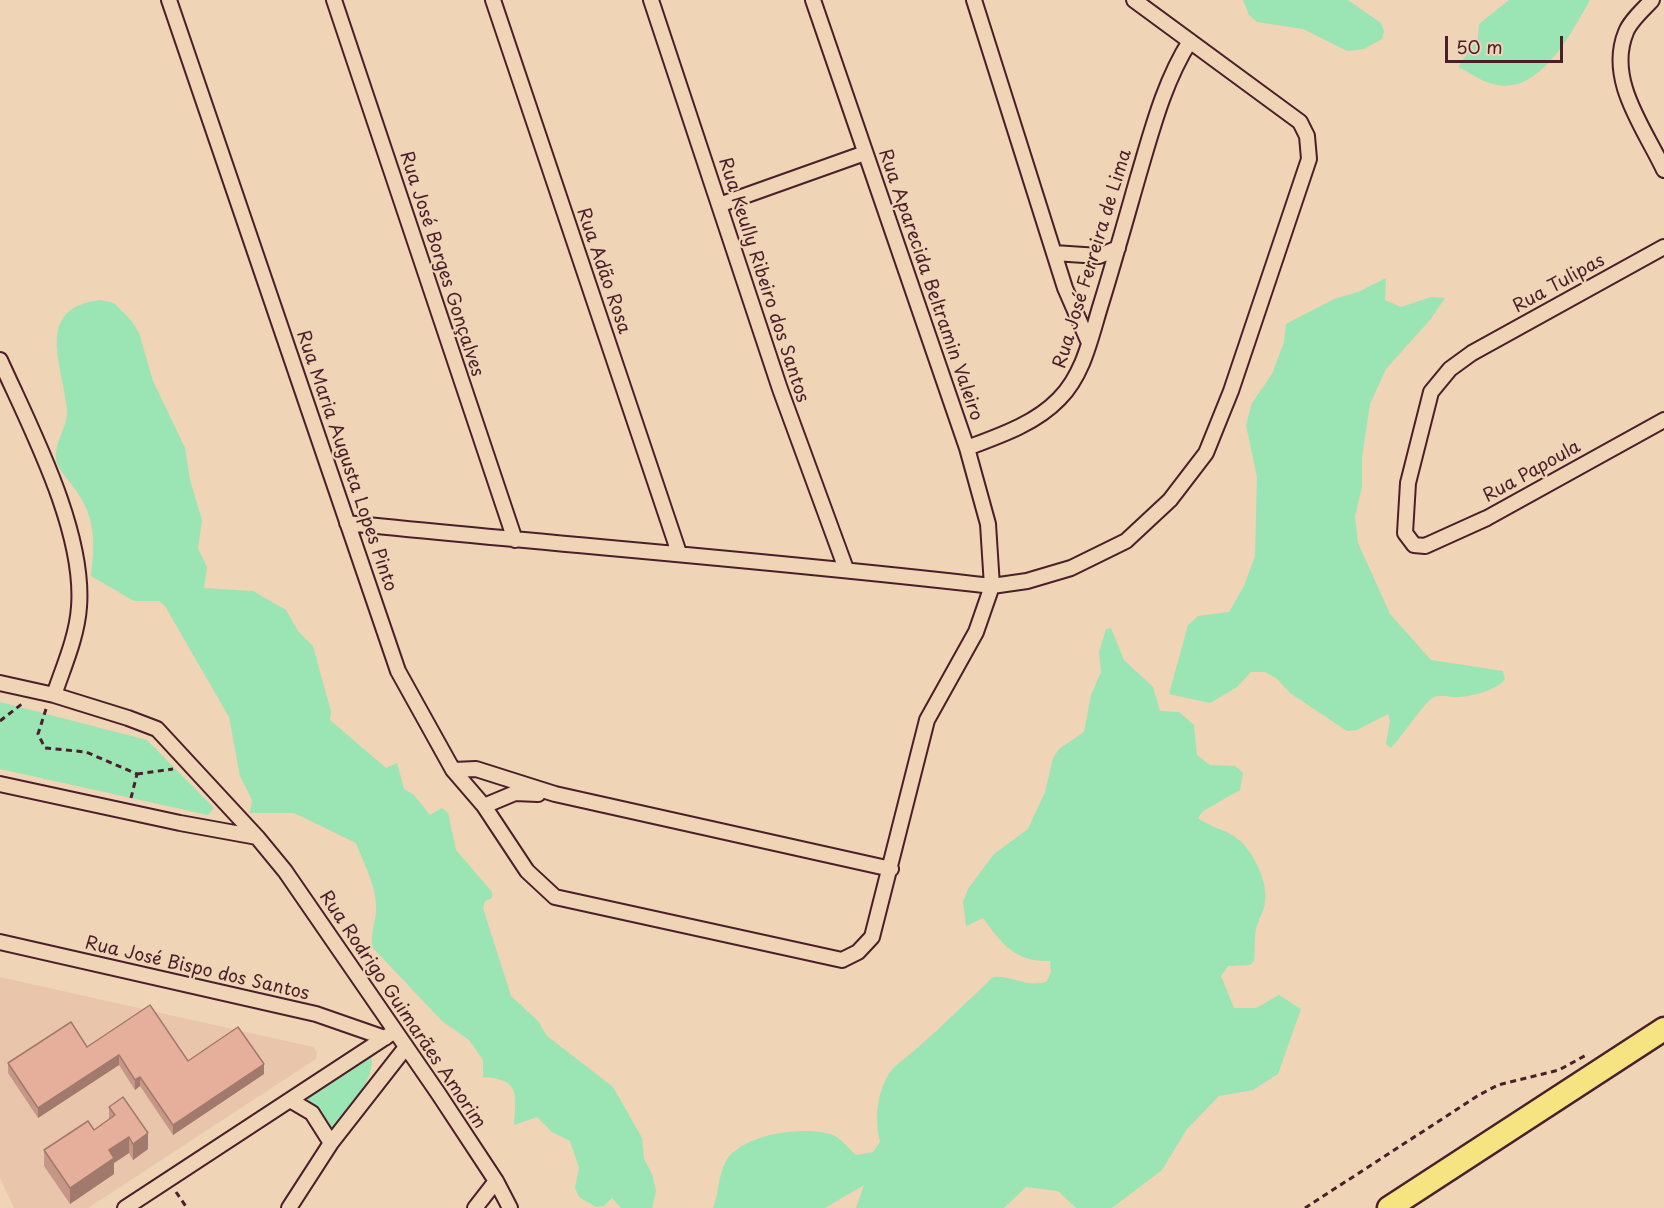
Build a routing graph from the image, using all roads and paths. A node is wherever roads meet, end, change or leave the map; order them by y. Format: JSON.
{"nodes":[{"id":1,"x":334,"y":0,"type":"edge"},
{"id":2,"x":493,"y":0,"type":"edge"},
{"id":3,"x":651,"y":0,"type":"edge"},
{"id":4,"x":813,"y":0,"type":"edge"},
{"id":5,"x":974,"y":0,"type":"edge"},
{"id":6,"x":1134,"y":0,"type":"edge"},
{"id":7,"x":1652,"y":0,"type":"edge"},
{"id":8,"x":174,"y":1,"type":"edge"},
{"id":9,"x":1190,"y":41,"type":"junction"},
{"id":10,"x":865,"y":153,"type":"junction"},
{"id":11,"x":1664,"y":170,"type":"edge"},
{"id":12,"x":719,"y":205,"type":"junction"},
{"id":13,"x":1664,"y":247,"type":"edge"},
{"id":14,"x":1118,"y":248,"type":"junction"},
{"id":15,"x":1054,"y":253,"type":"junction"},
{"id":16,"x":1089,"y":343,"type":"junction"},
{"id":17,"x":1,"y":365,"type":"edge"},
{"id":18,"x":1664,"y":420,"type":"edge"},
{"id":19,"x":967,"y":448,"type":"junction"},
{"id":20,"x":347,"y":523,"type":"junction"},
{"id":21,"x":515,"y":540,"type":"junction"},
{"id":22,"x":1414,"y":545,"type":"joint"},
{"id":23,"x":679,"y":553,"type":"junction"},
{"id":24,"x":846,"y":569,"type":"junction"},
{"id":25,"x":992,"y":586,"type":"junction"},
{"id":26,"x":0,"y":683,"type":"edge"},
{"id":27,"x":54,"y":695,"type":"junction"},
{"id":28,"x":23,"y":703,"type":"dead end"},
{"id":29,"x":46,"y":709,"type":"dead end"},
{"id":30,"x":0,"y":721,"type":"edge"},
{"id":31,"x":180,"y":767,"type":"dead end"},
{"id":32,"x":453,"y":770,"type":"junction"},
{"id":33,"x":137,"y":774,"type":"junction"},
{"id":34,"x":0,"y":784,"type":"edge"},
{"id":35,"x":555,"y":794,"type":"junction"},
{"id":36,"x":130,"y":802,"type":"dead end"},
{"id":37,"x":484,"y":806,"type":"junction"},
{"id":38,"x":257,"y":837,"type":"junction"},
{"id":39,"x":891,"y":869,"type":"junction"},
{"id":40,"x":0,"y":942,"type":"edge"},
{"id":41,"x":1664,"y":1029,"type":"edge"},
{"id":42,"x":390,"y":1035,"type":"junction"},
{"id":43,"x":406,"y":1047,"type":"junction"},
{"id":44,"x":1589,"y":1054,"type":"dead end"},
{"id":45,"x":290,"y":1100,"type":"junction"},
{"id":46,"x":331,"y":1143,"type":"junction"},
{"id":47,"x":168,"y":1180,"type":"junction"},
{"id":48,"x":496,"y":1181,"type":"junction"},
{"id":49,"x":125,"y":1208,"type":"edge"},
{"id":50,"x":187,"y":1208,"type":"edge"},
{"id":51,"x":289,"y":1208,"type":"edge"},
{"id":52,"x":475,"y":1208,"type":"edge"},
{"id":53,"x":510,"y":1208,"type":"edge"},
{"id":54,"x":1305,"y":1208,"type":"edge"},
{"id":55,"x":1389,"y":1208,"type":"edge"}],
"edges":[{"from":1,"to":21,"type":"street","name":"Rua José Borges Gonçalves"},
{"from":2,"to":23,"type":"street","name":"Rua Adão Rosa"},
{"from":3,"to":12,"type":"street","name":"Rua Keully Ribeiro dos Santos"},
{"from":4,"to":10,"type":"street","name":"Rua Aparecida Beltramin Valeiro"},
{"from":5,"to":15,"type":"street"},
{"from":6,"to":9,"type":"street"},
{"from":7,"to":11,"type":"street"},
{"from":8,"to":20,"type":"street","name":"Rua Maria Augusta Lopes Pinto"},
{"from":9,"to":14,"type":"street","name":"Rua José Ferreira de Lima"},
{"from":9,"to":25,"type":"street"},
{"from":10,"to":12,"type":"street"},
{"from":10,"to":19,"type":"street","name":"Rua Aparecida Beltramin Valeiro"},
{"from":12,"to":24,"type":"street","name":"Rua Keully Ribeiro dos Santos"},
{"from":13,"to":22,"type":"street","name":"Rua Tulipas"},
{"from":14,"to":15,"type":"street"},
{"from":14,"to":16,"type":"street","name":"Rua José Ferreira de Lima"},
{"from":15,"to":16,"type":"street"},
{"from":16,"to":19,"type":"street","name":"Rua José Ferreira de Lima"},
{"from":17,"to":27,"type":"street"},
{"from":18,"to":22,"type":"street","name":"Rua Papoula"},
{"from":19,"to":25,"type":"street","name":"Rua Aparecida Beltramin Valeiro"},
{"from":20,"to":21,"type":"street"},
{"from":20,"to":32,"type":"street","name":"Rua Maria Augusta Lopes Pinto"},
{"from":21,"to":23,"type":"street"},
{"from":23,"to":24,"type":"street"},
{"from":24,"to":25,"type":"street"},
{"from":25,"to":39,"type":"street"},
{"from":26,"to":27,"type":"street","name":"Rua Rodrigo Guimarães Amorim"},
{"from":27,"to":38,"type":"street","name":"Rua Rodrigo Guimarães Amorim"},
{"from":28,"to":30,"type":"path"},
{"from":29,"to":33,"type":"path"},
{"from":31,"to":33,"type":"path"},
{"from":32,"to":35,"type":"street"},
{"from":32,"to":37,"type":"street","name":"Rua Maria Augusta Lopes Pinto"},
{"from":33,"to":36,"type":"path"},
{"from":34,"to":38,"type":"street"},
{"from":35,"to":37,"type":"street"},
{"from":35,"to":39,"type":"street"},
{"from":37,"to":39,"type":"street","name":"Rua Maria Augusta Lopes Pinto"},
{"from":38,"to":42,"type":"street","name":"Rua Rodrigo Guimarães Amorim"},
{"from":40,"to":42,"type":"street","name":"Rua José Bispo dos Santos"},
{"from":41,"to":55,"type":"main road"},
{"from":42,"to":43,"type":"street","name":"Rua Rodrigo Guimarães Amorim"},
{"from":42,"to":45,"type":"street"},
{"from":43,"to":46,"type":"street"},
{"from":43,"to":48,"type":"street","name":"Rua Rodrigo Guimarães Amorim"},
{"from":44,"to":54,"type":"path"},
{"from":45,"to":46,"type":"street"},
{"from":45,"to":47,"type":"street"},
{"from":46,"to":51,"type":"street"},
{"from":47,"to":49,"type":"street"},
{"from":47,"to":50,"type":"path"},
{"from":48,"to":52,"type":"street"},
{"from":48,"to":53,"type":"street","name":"Rua Rodrigo Guimarães Amorim"}]}
